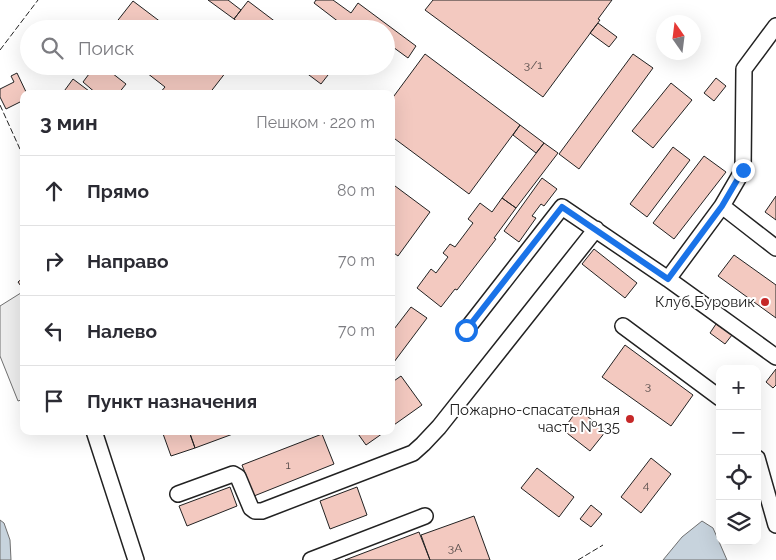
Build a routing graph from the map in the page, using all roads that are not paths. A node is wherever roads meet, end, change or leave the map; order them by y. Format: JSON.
{"nodes":[{"id":1,"x":776,"y":26,"type":"edge"},
{"id":2,"x":722,"y":206,"type":"junction"},
{"id":3,"x":596,"y":229,"type":"junction"},
{"id":4,"x":776,"y":248,"type":"edge"},
{"id":5,"x":668,"y":279,"type":"junction"},
{"id":6,"x":623,"y":326,"type":"dead end"},
{"id":7,"x":466,"y":330,"type":"dead end"},
{"id":8,"x":776,"y":357,"type":"edge"},
{"id":9,"x":716,"y":395,"type":"edge"},
{"id":10,"x":95,"y":435,"type":"edge"},
{"id":11,"x":761,"y":472,"type":"edge"},
{"id":12,"x":178,"y":494,"type":"dead end"},
{"id":13,"x":425,"y":516,"type":"dead end"},
{"id":14,"x":776,"y":525,"type":"edge"},
{"id":15,"x":136,"y":560,"type":"edge"},
{"id":16,"x":311,"y":560,"type":"edge"}],
"edges":[{"from":1,"to":2,"type":"street"},
{"from":2,"to":4,"type":"street"},
{"from":2,"to":5,"type":"street"},
{"from":3,"to":5,"type":"street"},
{"from":3,"to":7,"type":"street"},
{"from":3,"to":12,"type":"street"},
{"from":5,"to":8,"type":"street"},
{"from":6,"to":9,"type":"street"},
{"from":10,"to":15,"type":"street"},
{"from":11,"to":14,"type":"street"},
{"from":13,"to":16,"type":"street"}]}
